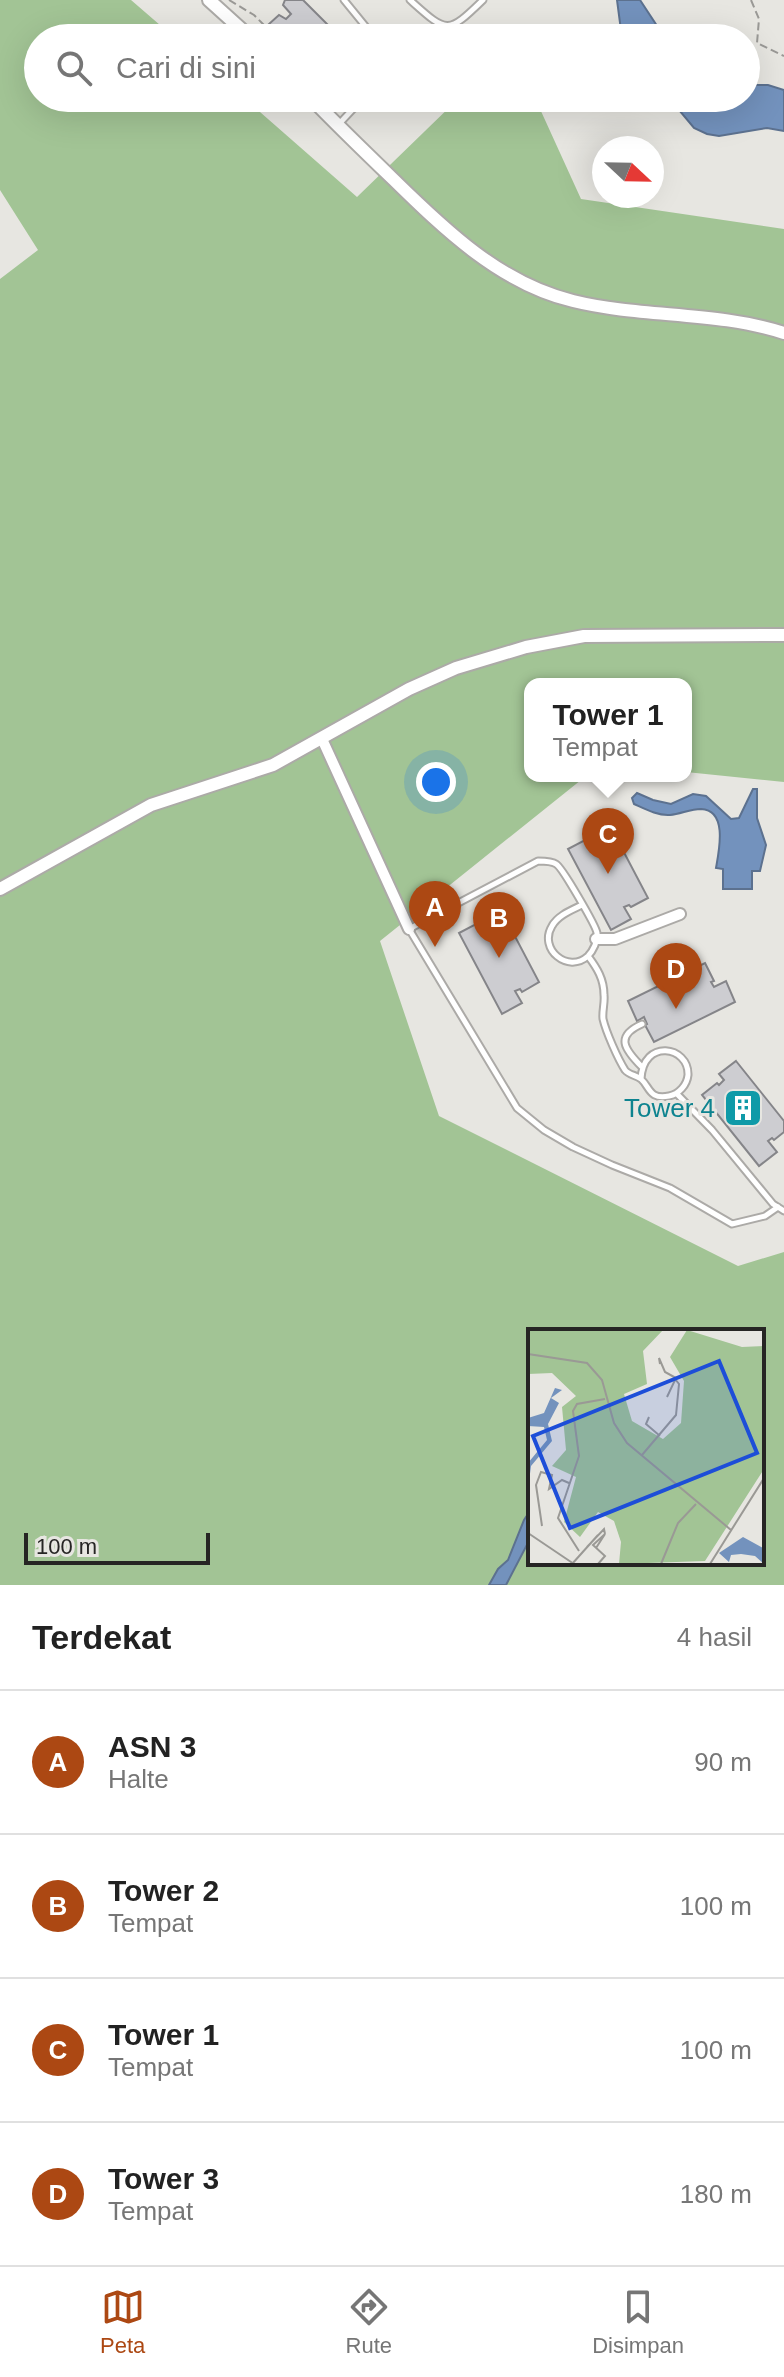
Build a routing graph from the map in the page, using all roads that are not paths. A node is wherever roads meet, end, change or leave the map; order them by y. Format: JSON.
{"nodes":[{"id":1,"x":209,"y":0,"type":"edge"},
{"id":2,"x":344,"y":0,"type":"edge"},
{"id":3,"x":410,"y":0,"type":"edge"},
{"id":4,"x":483,"y":0,"type":"edge"},
{"id":5,"x":236,"y":24,"type":"edge"},
{"id":6,"x":364,"y":24,"type":"edge"},
{"id":7,"x":441,"y":24,"type":"edge"},
{"id":8,"x":455,"y":24,"type":"edge"},
{"id":9,"x":325,"y":112,"type":"edge"},
{"id":10,"x":350,"y":112,"type":"edge"},
{"id":11,"x":337,"y":125,"type":"junction"},
{"id":12,"x":784,"y":333,"type":"edge"},
{"id":13,"x":784,"y":635,"type":"edge"},
{"id":14,"x":322,"y":739,"type":"junction"},
{"id":15,"x":0,"y":889,"type":"edge"},
{"id":16,"x":582,"y":905,"type":"junction"},
{"id":17,"x":680,"y":914,"type":"dead end"},
{"id":18,"x":409,"y":929,"type":"junction"},
{"id":19,"x":596,"y":939,"type":"junction"},
{"id":20,"x":588,"y":956,"type":"junction"},
{"id":21,"x":642,"y":1024,"type":"dead end"},
{"id":22,"x":642,"y":1067,"type":"junction"},
{"id":23,"x":641,"y":1079,"type":"junction"},
{"id":24,"x":677,"y":1094,"type":"junction"},
{"id":25,"x":781,"y":1209,"type":"edge"}],
"edges":[{"from":1,"to":5,"type":"street"},
{"from":2,"to":6,"type":"lane"},
{"from":3,"to":7,"type":"lane"},
{"from":4,"to":8,"type":"lane"},
{"from":9,"to":11,"type":"street"},
{"from":10,"to":11,"type":"lane"},
{"from":11,"to":12,"type":"street"},
{"from":13,"to":14,"type":"street"},
{"from":14,"to":15,"type":"street"},
{"from":14,"to":18,"type":"street"},
{"from":16,"to":18,"type":"lane"},
{"from":16,"to":19,"type":"lane"},
{"from":16,"to":20,"type":"lane"},
{"from":17,"to":19,"type":"street"},
{"from":18,"to":25,"type":"lane"},
{"from":19,"to":20,"type":"lane"},
{"from":20,"to":23,"type":"lane"},
{"from":21,"to":22,"type":"lane"},
{"from":22,"to":23,"type":"lane"},
{"from":22,"to":24,"type":"lane"},
{"from":23,"to":24,"type":"lane"},
{"from":24,"to":25,"type":"lane"}]}
